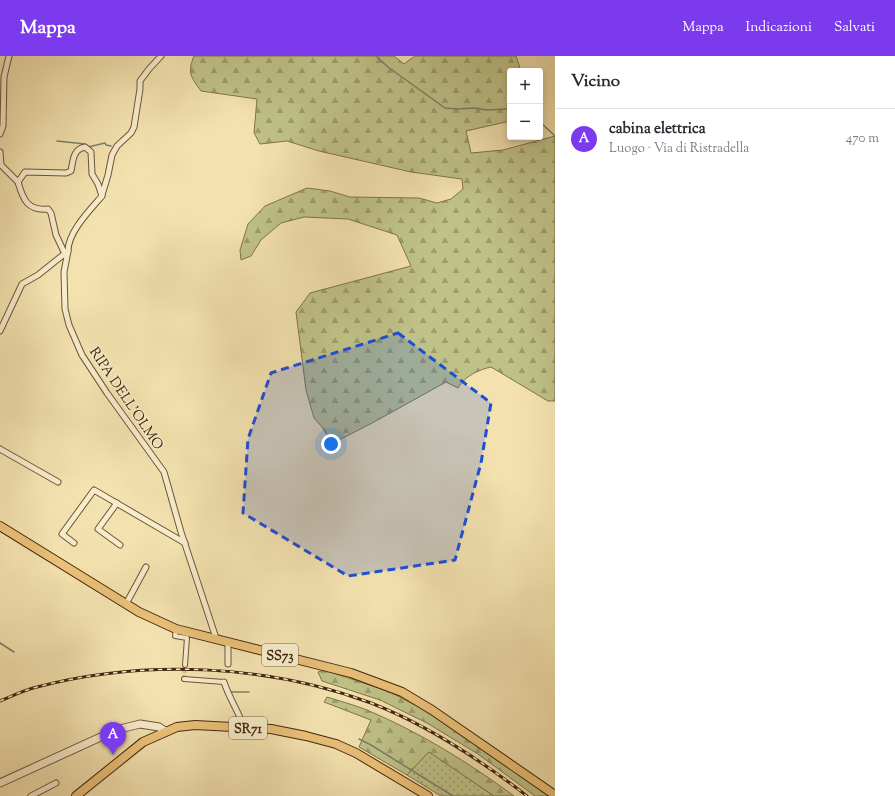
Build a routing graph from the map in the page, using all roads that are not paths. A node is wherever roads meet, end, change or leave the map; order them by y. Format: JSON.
{"nodes":[{"id":1,"x":9,"y":56,"type":"edge"},
{"id":2,"x":161,"y":56,"type":"edge"},
{"id":3,"x":0,"y":134,"type":"edge"},
{"id":4,"x":0,"y":152,"type":"edge"},
{"id":5,"x":18,"y":182,"type":"junction"},
{"id":6,"x":102,"y":196,"type":"junction"},
{"id":7,"x":67,"y":252,"type":"junction"},
{"id":8,"x":0,"y":331,"type":"edge"},
{"id":9,"x":0,"y":449,"type":"edge"},
{"id":10,"x":58,"y":482,"type":"dead end"},
{"id":11,"x":117,"y":504,"type":"junction"},
{"id":12,"x":0,"y":526,"type":"edge"},
{"id":13,"x":74,"y":543,"type":"dead end"},
{"id":14,"x":185,"y":543,"type":"junction"},
{"id":15,"x":120,"y":545,"type":"dead end"},
{"id":16,"x":146,"y":567,"type":"dead end"},
{"id":17,"x":126,"y":604,"type":"junction"},
{"id":18,"x":176,"y":629,"type":"junction"},
{"id":19,"x":216,"y":638,"type":"junction"},
{"id":20,"x":228,"y":642,"type":"junction"},
{"id":21,"x":228,"y":664,"type":"dead end"},
{"id":22,"x":185,"y":665,"type":"tunnel mouth"},
{"id":23,"x":184,"y":679,"type":"dead end"},
{"id":24,"x":224,"y":682,"type":"joint"},
{"id":25,"x":244,"y":728,"type":"junction"},
{"id":26,"x":165,"y":731,"type":"junction"},
{"id":27,"x":0,"y":783,"type":"edge"},
{"id":28,"x":56,"y":783,"type":"dead end"},
{"id":29,"x":555,"y":795,"type":"edge"},
{"id":30,"x":31,"y":796,"type":"edge"},
{"id":31,"x":76,"y":796,"type":"edge"},
{"id":32,"x":428,"y":796,"type":"edge"}],
"edges":[{"from":1,"to":3,"type":"street"},
{"from":2,"to":6,"type":"street"},
{"from":4,"to":5,"type":"street"},
{"from":5,"to":6,"type":"street"},
{"from":5,"to":7,"type":"street"},
{"from":6,"to":7,"type":"street","name":"RIPA DELL'OLMO"},
{"from":7,"to":8,"type":"street"},
{"from":7,"to":14,"type":"street","name":"RIPA DELL'OLMO"},
{"from":9,"to":10,"type":"street"},
{"from":11,"to":13,"type":"street"},
{"from":11,"to":14,"type":"street"},
{"from":11,"to":15,"type":"street"},
{"from":12,"to":17,"type":"main road","number":"SS73"},
{"from":14,"to":19,"type":"street","name":"RIPA DELL'OLMO"},
{"from":16,"to":17,"type":"street"},
{"from":17,"to":18,"type":"main road","number":"SS73"},
{"from":18,"to":19,"type":"main road","number":"SS73"},
{"from":18,"to":22,"type":"street"},
{"from":19,"to":20,"type":"main road","number":"SS73"},
{"from":20,"to":21,"type":"street"},
{"from":20,"to":29,"type":"main road","number":"SS73"},
{"from":23,"to":24,"type":"street"},
{"from":24,"to":25,"type":"street"},
{"from":25,"to":26,"type":"main road","number":"SR71"},
{"from":25,"to":32,"type":"main road","number":"SR71"},
{"from":26,"to":27,"type":"street"},
{"from":26,"to":31,"type":"main road","number":"SR71"},
{"from":28,"to":30,"type":"street"}]}
